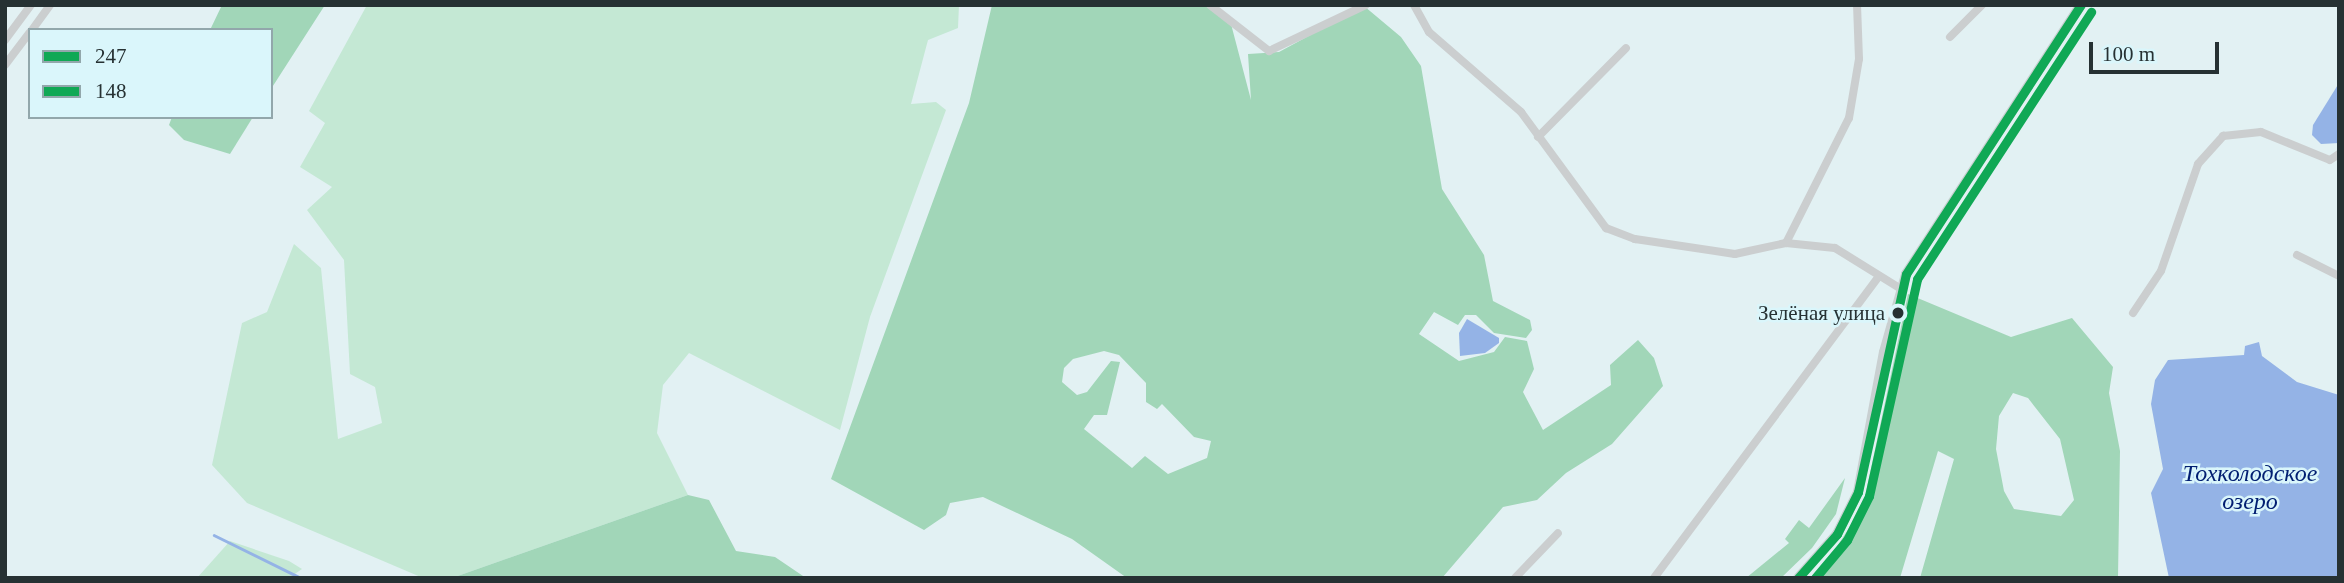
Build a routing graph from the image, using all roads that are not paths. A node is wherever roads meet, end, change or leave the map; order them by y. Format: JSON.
{"nodes":[{"id":1,"x":31,"y":5,"type":"edge"},
{"id":2,"x":50,"y":5,"type":"edge"},
{"id":3,"x":1210,"y":5,"type":"edge"},
{"id":4,"x":1366,"y":5,"type":"edge"},
{"id":5,"x":1414,"y":5,"type":"edge"},
{"id":6,"x":1857,"y":5,"type":"edge"},
{"id":7,"x":1982,"y":5,"type":"edge"},
{"id":8,"x":2081,"y":5,"type":"edge"},
{"id":9,"x":33,"y":28,"type":"edge"},
{"id":10,"x":28,"y":35,"type":"edge"},
{"id":11,"x":1950,"y":37,"type":"dead end"},
{"id":12,"x":5,"y":40,"type":"edge"},
{"id":13,"x":1626,"y":48,"type":"dead end"},
{"id":14,"x":5,"y":65,"type":"edge"},
{"id":15,"x":1538,"y":137,"type":"junction"},
{"id":16,"x":2339,"y":155,"type":"edge"},
{"id":17,"x":1786,"y":243,"type":"junction"},
{"id":18,"x":2297,"y":255,"type":"dead end"},
{"id":19,"x":2339,"y":276,"type":"edge"},
{"id":20,"x":1878,"y":278,"type":"junction"},
{"id":21,"x":1901,"y":289,"type":"junction"},
{"id":22,"x":2133,"y":313,"type":"dead end"},
{"id":23,"x":1558,"y":533,"type":"dead end"},
{"id":24,"x":1515,"y":578,"type":"edge"},
{"id":25,"x":1654,"y":578,"type":"edge"},
{"id":26,"x":1798,"y":578,"type":"edge"}],
"edges":[{"from":1,"to":12,"type":"street"},
{"from":2,"to":9,"type":"street"},
{"from":3,"to":4,"type":"street"},
{"from":5,"to":15,"type":"street"},
{"from":6,"to":17,"type":"street"},
{"from":7,"to":11,"type":"street"},
{"from":8,"to":21,"type":"main road"},
{"from":10,"to":14,"type":"street"},
{"from":13,"to":15,"type":"street"},
{"from":15,"to":17,"type":"street"},
{"from":16,"to":22,"type":"street"},
{"from":17,"to":20,"type":"street"},
{"from":18,"to":19,"type":"street"},
{"from":20,"to":21,"type":"street"},
{"from":20,"to":25,"type":"street"},
{"from":21,"to":26,"type":"main road"},
{"from":23,"to":24,"type":"street"}]}
